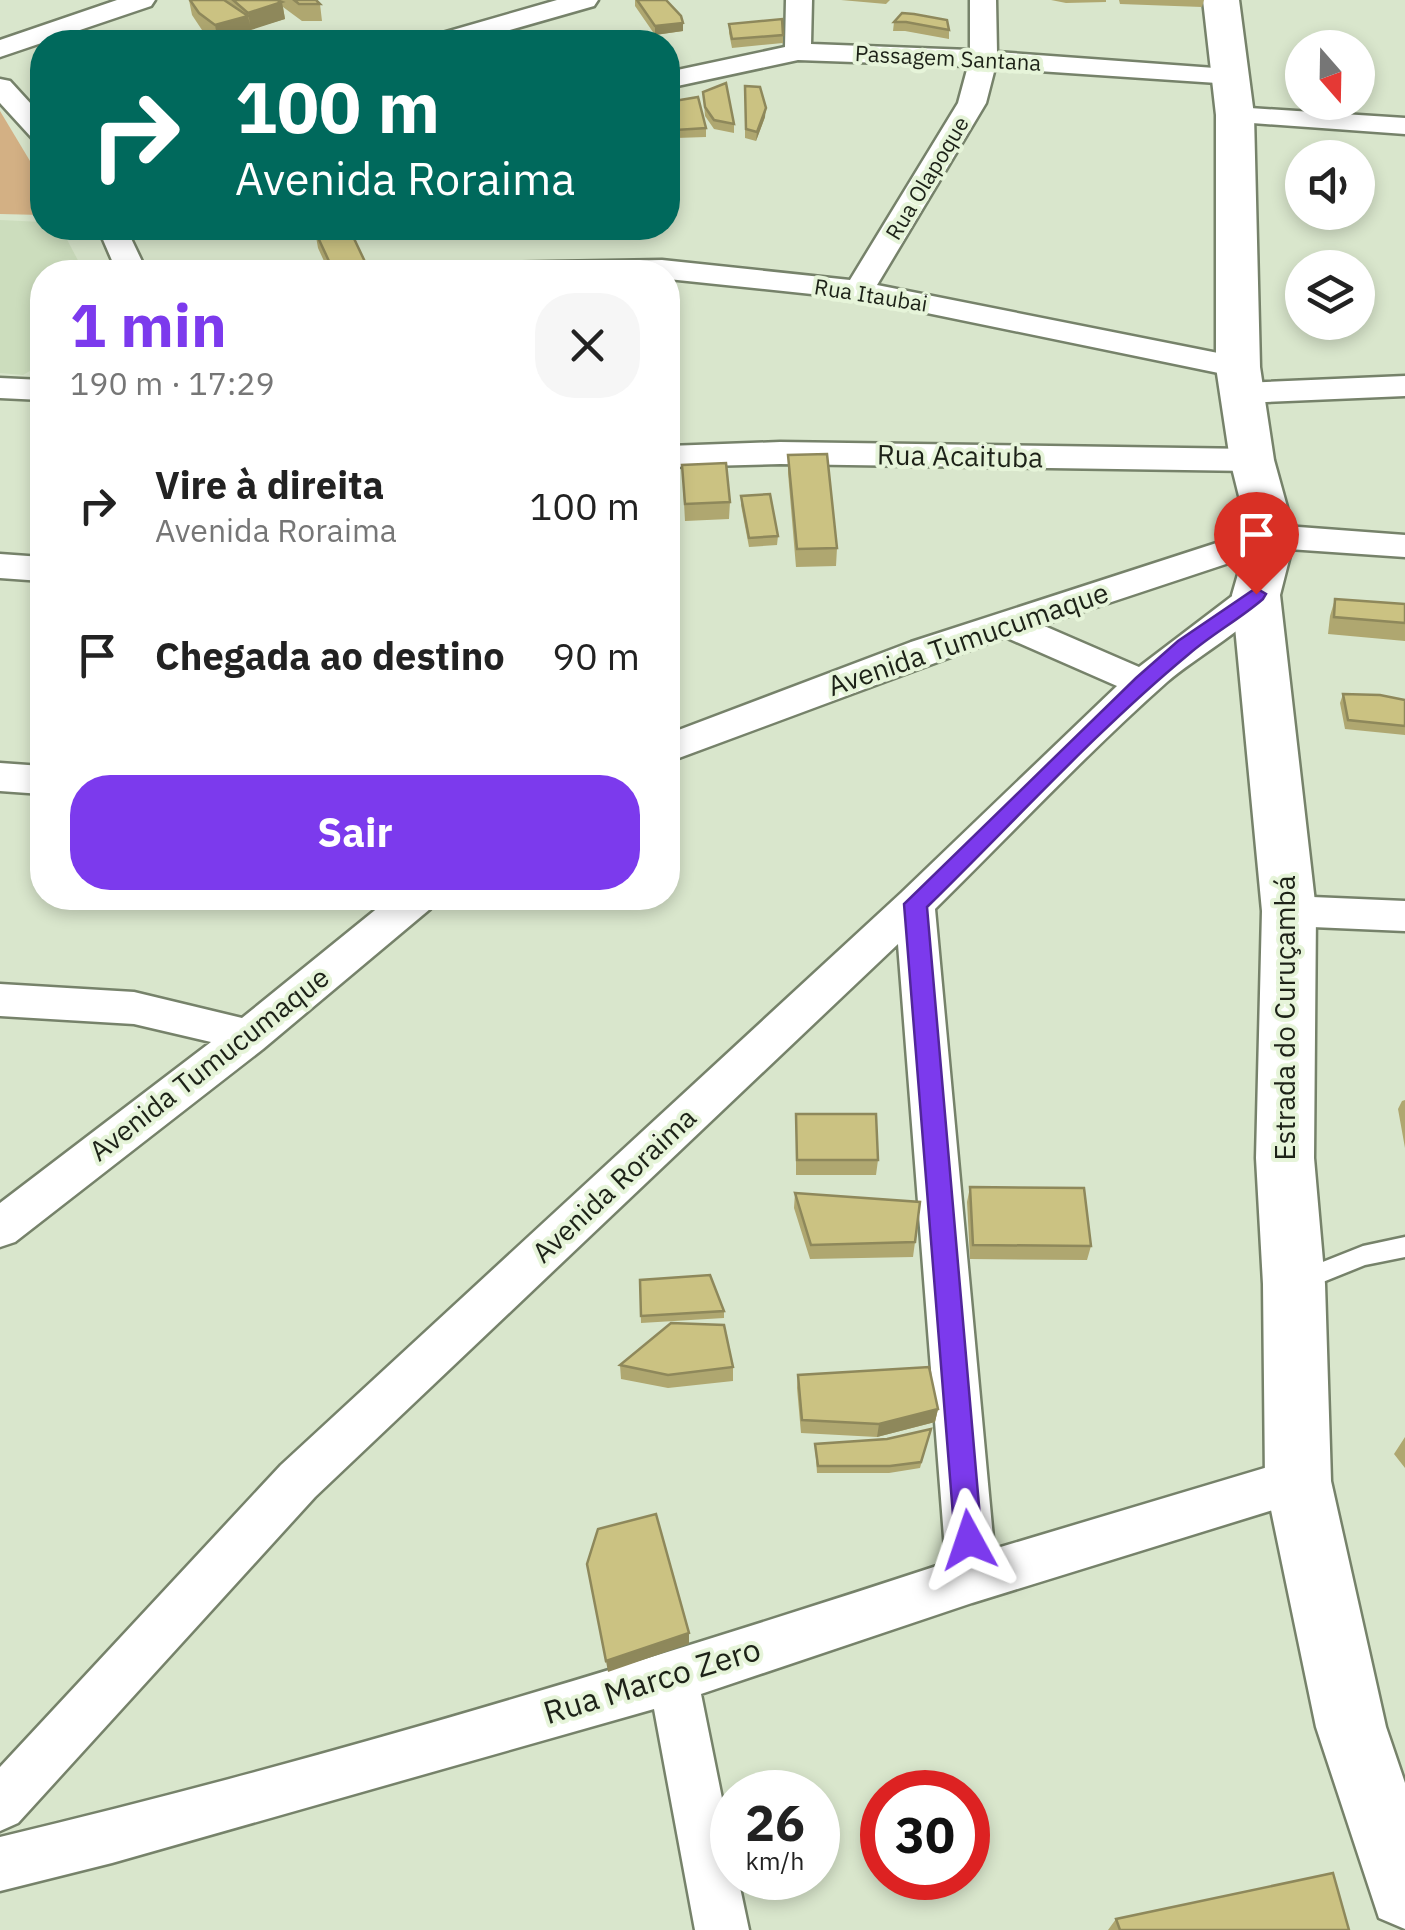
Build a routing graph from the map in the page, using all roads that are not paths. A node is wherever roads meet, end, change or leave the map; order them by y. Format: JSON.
{"nodes":[{"id":1,"x":586,"y":0,"type":"edge"},
{"id":2,"x":800,"y":0,"type":"edge"},
{"id":3,"x":983,"y":0,"type":"edge"},
{"id":4,"x":1222,"y":0,"type":"edge"},
{"id":5,"x":129,"y":2,"type":"edge"},
{"id":6,"x":52,"y":30,"type":"edge"},
{"id":7,"x":482,"y":30,"type":"edge"},
{"id":8,"x":30,"y":38,"type":"edge"},
{"id":9,"x":0,"y":49,"type":"edge"},
{"id":10,"x":798,"y":52,"type":"junction"},
{"id":11,"x":984,"y":59,"type":"junction"},
{"id":12,"x":680,"y":77,"type":"edge"},
{"id":13,"x":1234,"y":95,"type":"junction"},
{"id":14,"x":1405,"y":126,"type":"edge"},
{"id":15,"x":680,"y":271,"type":"edge"},
{"id":16,"x":859,"y":290,"type":"junction"},
{"id":17,"x":1241,"y":380,"type":"junction"},
{"id":18,"x":1405,"y":386,"type":"edge"},
{"id":19,"x":0,"y":388,"type":"edge"},
{"id":20,"x":30,"y":389,"type":"edge"},
{"id":21,"x":680,"y":457,"type":"edge"},
{"id":22,"x":1252,"y":460,"type":"junction"},
{"id":23,"x":1272,"y":536,"type":"junction"},
{"id":24,"x":1405,"y":546,"type":"edge"},
{"id":25,"x":0,"y":566,"type":"edge"},
{"id":26,"x":30,"y":568,"type":"edge"},
{"id":27,"x":1256,"y":594,"type":"junction"},
{"id":28,"x":1006,"y":624,"type":"junction"},
{"id":29,"x":1144,"y":683,"type":"junction"},
{"id":30,"x":680,"y":743,"type":"edge"},
{"id":31,"x":0,"y":777,"type":"edge"},
{"id":32,"x":30,"y":779,"type":"edge"},
{"id":33,"x":915,"y":904,"type":"junction"},
{"id":34,"x":401,"y":910,"type":"edge"},
{"id":35,"x":1289,"y":911,"type":"junction"},
{"id":36,"x":1405,"y":916,"type":"edge"},
{"id":37,"x":0,"y":1000,"type":"edge"},
{"id":38,"x":248,"y":1037,"type":"junction"},
{"id":39,"x":0,"y":1228,"type":"edge"},
{"id":40,"x":1405,"y":1247,"type":"edge"},
{"id":41,"x":1294,"y":1284,"type":"junction"},
{"id":42,"x":1298,"y":1481,"type":"junction"},
{"id":43,"x":972,"y":1579,"type":"junction"},
{"id":44,"x":673,"y":1678,"type":"junction"},
{"id":45,"x":0,"y":1805,"type":"edge"},
{"id":46,"x":0,"y":1864,"type":"edge"},
{"id":47,"x":1405,"y":1892,"type":"edge"},
{"id":48,"x":722,"y":1930,"type":"edge"}],
"edges":[{"from":1,"to":7,"type":"street"},
{"from":2,"to":10,"type":"street"},
{"from":3,"to":11,"type":"street","name":"Rua Olapoque"},
{"from":4,"to":13,"type":"street"},
{"from":5,"to":6,"type":"street"},
{"from":8,"to":9,"type":"street"},
{"from":10,"to":11,"type":"street","name":"Passagem Santana"},
{"from":10,"to":12,"type":"street","name":"Passagem Santana"},
{"from":11,"to":13,"type":"street","name":"Passagem Santana"},
{"from":11,"to":16,"type":"street","name":"Rua Olapoque"},
{"from":13,"to":14,"type":"street","name":"Passagem Santana"},
{"from":13,"to":17,"type":"street"},
{"from":15,"to":16,"type":"street","name":"Rua Itaubai"},
{"from":16,"to":17,"type":"street","name":"Rua Itaubai"},
{"from":17,"to":18,"type":"street","name":"Rua Itaubai"},
{"from":17,"to":22,"type":"street"},
{"from":19,"to":20,"type":"street"},
{"from":21,"to":22,"type":"street","name":"Rua Acaituba"},
{"from":22,"to":23,"type":"street"},
{"from":23,"to":24,"type":"street"},
{"from":23,"to":27,"type":"street","name":"Estrada do Curuçambá"},
{"from":23,"to":28,"type":"street","name":"Avenida Tumucumaque"},
{"from":25,"to":26,"type":"street"},
{"from":27,"to":29,"type":"street","name":"Avenida Roraima"},
{"from":27,"to":35,"type":"street","name":"Estrada do Curuçambá"},
{"from":28,"to":29,"type":"street"},
{"from":28,"to":30,"type":"street","name":"Avenida Tumucumaque"},
{"from":29,"to":33,"type":"street","name":"Avenida Roraima"},
{"from":31,"to":32,"type":"street"},
{"from":33,"to":43,"type":"street"},
{"from":33,"to":45,"type":"street","name":"Avenida Roraima"},
{"from":34,"to":38,"type":"street","name":"Avenida Tumucumaque"},
{"from":35,"to":36,"type":"street"},
{"from":35,"to":41,"type":"street","name":"Estrada do Curuçambá"},
{"from":37,"to":38,"type":"street"},
{"from":38,"to":39,"type":"street","name":"Avenida Tumucumaque"},
{"from":40,"to":41,"type":"lane"},
{"from":41,"to":42,"type":"street","name":"Estrada do Curuçambá"},
{"from":42,"to":43,"type":"street","name":"Rua Marco Zero"},
{"from":42,"to":47,"type":"street","name":"Estrada do Curuçambá"},
{"from":43,"to":44,"type":"street","name":"Rua Marco Zero"},
{"from":44,"to":46,"type":"street","name":"Rua Marco Zero"},
{"from":44,"to":48,"type":"street"}]}
